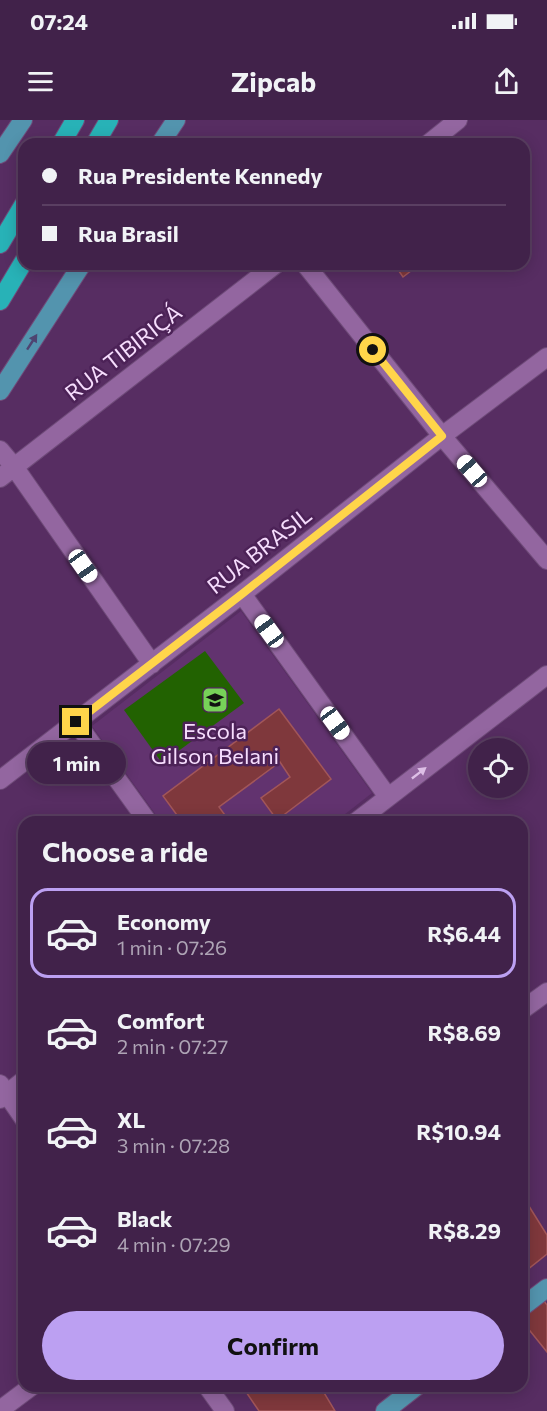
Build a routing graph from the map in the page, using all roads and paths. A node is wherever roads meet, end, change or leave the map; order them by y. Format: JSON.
{"nodes":[{"id":1,"x":23,"y":120,"type":"edge"},
{"id":2,"x":75,"y":120,"type":"edge"},
{"id":3,"x":110,"y":120,"type":"edge"},
{"id":4,"x":176,"y":120,"type":"edge"},
{"id":5,"x":459,"y":120,"type":"edge"},
{"id":6,"x":64,"y":138,"type":"edge"},
{"id":7,"x":99,"y":138,"type":"edge"},
{"id":8,"x":164,"y":138,"type":"edge"},
{"id":9,"x":436,"y":138,"type":"edge"},
{"id":10,"x":0,"y":154,"type":"edge"},
{"id":11,"x":18,"y":214,"type":"edge"},
{"id":12,"x":0,"y":243,"type":"edge"},
{"id":13,"x":19,"y":270,"type":"edge"},
{"id":14,"x":78,"y":270,"type":"edge"},
{"id":15,"x":268,"y":270,"type":"edge"},
{"id":16,"x":310,"y":270,"type":"edge"},
{"id":17,"x":0,"y":301,"type":"edge"},
{"id":18,"x":547,"y":357,"type":"edge"},
{"id":19,"x":0,"y":391,"type":"edge"},
{"id":20,"x":442,"y":436,"type":"junction"},
{"id":21,"x":0,"y":450,"type":"edge"},
{"id":22,"x":7,"y":473,"type":"edge"},
{"id":23,"x":547,"y":560,"type":"edge"},
{"id":24,"x":242,"y":594,"type":"junction"},
{"id":25,"x":152,"y":664,"type":"junction"},
{"id":26,"x":547,"y":675,"type":"edge"},
{"id":27,"x":76,"y":722,"type":"junction"},
{"id":28,"x":0,"y":780,"type":"edge"},
{"id":29,"x":388,"y":797,"type":"junction"},
{"id":30,"x":144,"y":816,"type":"edge"},
{"id":31,"x":364,"y":816,"type":"edge"},
{"id":32,"x":547,"y":992,"type":"edge"},
{"id":33,"x":528,"y":1006,"type":"edge"},
{"id":34,"x":18,"y":1083,"type":"edge"},
{"id":35,"x":2,"y":1092,"type":"edge"},
{"id":36,"x":18,"y":1112,"type":"edge"},
{"id":37,"x":547,"y":1288,"type":"edge"},
{"id":38,"x":528,"y":1302,"type":"edge"},
{"id":39,"x":24,"y":1392,"type":"edge"},
{"id":40,"x":211,"y":1392,"type":"edge"},
{"id":41,"x":409,"y":1392,"type":"edge"},
{"id":42,"x":0,"y":1410,"type":"edge"},
{"id":43,"x":225,"y":1411,"type":"edge"},
{"id":44,"x":385,"y":1411,"type":"edge"}],
"edges":[{"from":1,"to":10,"type":"main road"},
{"from":2,"to":6,"type":"highway"},
{"from":3,"to":7,"type":"highway"},
{"from":4,"to":8,"type":"main road"},
{"from":5,"to":9,"type":"street"},
{"from":11,"to":12,"type":"highway"},
{"from":13,"to":17,"type":"highway"},
{"from":19,"to":14,"type":"main road","one_way":true},
{"from":15,"to":22,"type":"street","name":"RUA TIBIRIÇÁ"},
{"from":16,"to":20,"type":"street"},
{"from":18,"to":20,"type":"street","name":"RUA BRASIL"},
{"from":20,"to":23,"type":"street"},
{"from":20,"to":24,"type":"street","name":"RUA BRASIL"},
{"from":21,"to":22,"type":"street"},
{"from":22,"to":25,"type":"street"},
{"from":24,"to":25,"type":"street","name":"RUA BRASIL"},
{"from":24,"to":29,"type":"street"},
{"from":25,"to":27,"type":"street","name":"RUA BRASIL"},
{"from":29,"to":26,"type":"street","one_way":true},
{"from":27,"to":28,"type":"street","name":"RUA BRASIL"},
{"from":27,"to":30,"type":"street"},
{"from":29,"to":31,"type":"street"},
{"from":32,"to":33,"type":"street"},
{"from":34,"to":35,"type":"street"},
{"from":35,"to":36,"type":"street"},
{"from":37,"to":38,"type":"main road"},
{"from":39,"to":42,"type":"street"},
{"from":40,"to":43,"type":"street"},
{"from":41,"to":44,"type":"main road"}]}
